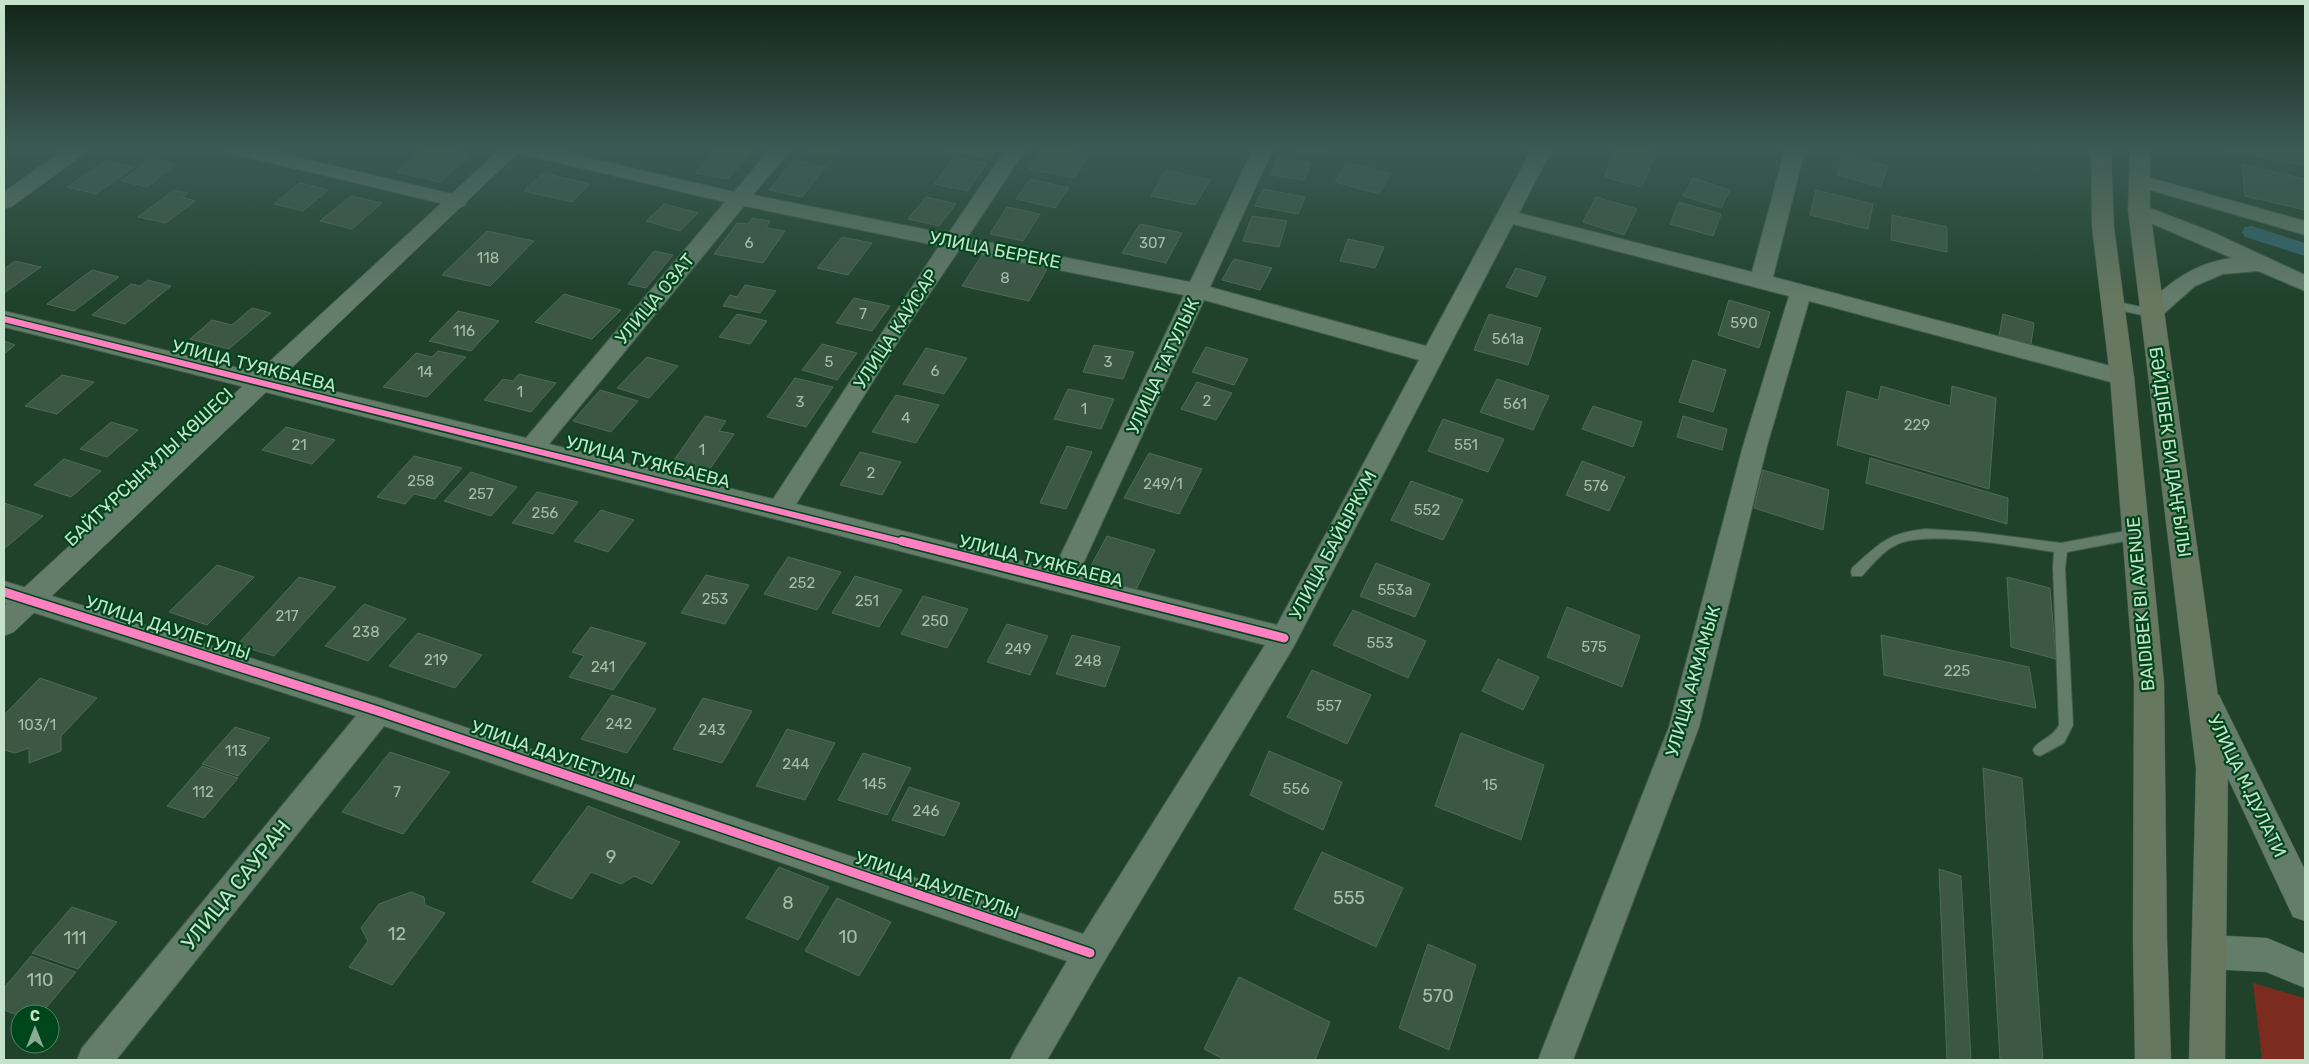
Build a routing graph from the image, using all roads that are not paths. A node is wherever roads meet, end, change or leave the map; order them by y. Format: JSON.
{"nodes":[{"id":1,"x":447,"y":199,"type":"edge"},
{"id":2,"x":459,"y":199,"type":"edge"},
{"id":3,"x":739,"y":199,"type":"joint"},
{"id":4,"x":983,"y":199,"type":"edge"},
{"id":5,"x":1240,"y":199,"type":"edge"},
{"id":6,"x":1516,"y":199,"type":"edge"},
{"id":7,"x":1782,"y":199,"type":"edge"},
{"id":8,"x":2102,"y":199,"type":"edge"},
{"id":9,"x":2139,"y":199,"type":"edge"},
{"id":10,"x":2202,"y":199,"type":"edge"},
{"id":11,"x":457,"y":201,"type":"junction"},
{"id":12,"x":2138,"y":210,"type":"junction"},
{"id":13,"x":1507,"y":216,"type":"junction"},
{"id":14,"x":2305,"y":228,"type":"edge"},
{"id":15,"x":955,"y":241,"type":"junction"},
{"id":16,"x":2263,"y":264,"type":"junction"},
{"id":17,"x":1761,"y":281,"type":"junction"},
{"id":18,"x":2305,"y":284,"type":"edge"},
{"id":19,"x":1198,"y":291,"type":"junction"},
{"id":20,"x":1801,"y":292,"type":"junction"},
{"id":21,"x":2113,"y":305,"type":"junction"},
{"id":22,"x":2151,"y":312,"type":"junction"},
{"id":23,"x":4,"y":318,"type":"edge"},
{"id":24,"x":1433,"y":356,"type":"junction"},
{"id":25,"x":2122,"y":377,"type":"junction"},
{"id":26,"x":262,"y":383,"type":"junction"},
{"id":27,"x":530,"y":450,"type":"junction"},
{"id":28,"x":779,"y":510,"type":"junction"},
{"id":29,"x":2136,"y":534,"type":"junction"},
{"id":30,"x":2061,"y":548,"type":"junction"},
{"id":31,"x":1856,"y":572,"type":"dead end"},
{"id":32,"x":1061,"y":582,"type":"junction"},
{"id":33,"x":16,"y":596,"type":"edge"},
{"id":34,"x":4,"y":624,"type":"edge"},
{"id":35,"x":1284,"y":638,"type":"junction"},
{"id":36,"x":2202,"y":694,"type":"junction"},
{"id":37,"x":378,"y":711,"type":"junction"},
{"id":38,"x":2040,"y":750,"type":"dead end"},
{"id":39,"x":2305,"y":906,"type":"edge"},
{"id":40,"x":2209,"y":952,"type":"junction"},
{"id":41,"x":1090,"y":953,"type":"junction"},
{"id":42,"x":2305,"y":971,"type":"edge"},
{"id":43,"x":94,"y":1060,"type":"edge"},
{"id":44,"x":1028,"y":1060,"type":"edge"},
{"id":45,"x":1556,"y":1060,"type":"edge"},
{"id":46,"x":2153,"y":1060,"type":"edge"},
{"id":47,"x":2207,"y":1060,"type":"edge"}],
"edges":[{"from":1,"to":11,"type":"street"},
{"from":2,"to":11,"type":"main road","name":"БАЙТҰРСЫНҰЛЫ КӨШЕСІ"},
{"from":3,"to":15,"type":"street","name":"УЛИЦА БЕРЕКЕ"},
{"from":3,"to":27,"type":"street","name":"УЛИЦА ОЗАТ"},
{"from":4,"to":15,"type":"street","name":"УЛИЦА КАЙСАР"},
{"from":5,"to":19,"type":"street","name":"УЛИЦА ТАТУЛЫК"},
{"from":6,"to":13,"type":"street","name":"УЛИЦА БАЙЫРКУМ"},
{"from":7,"to":17,"type":"street"},
{"from":8,"to":21,"type":"main road","name":"BAIDIBEK BI AVENUE"},
{"from":9,"to":12,"type":"main road","name":"БӘЙДІБЕК БИ ДАҢҒЫЛЫ"},
{"from":10,"to":14,"type":"street"},
{"from":11,"to":26,"type":"main road","name":"БАЙТҰРСЫНҰЛЫ КӨШЕСІ"},
{"from":12,"to":16,"type":"street"},
{"from":12,"to":22,"type":"main road","name":"БӘЙДІБЕК БИ ДАҢҒЫЛЫ"},
{"from":13,"to":17,"type":"street"},
{"from":13,"to":24,"type":"street","name":"УЛИЦА БАЙЫРКУМ"},
{"from":15,"to":19,"type":"street","name":"УЛИЦА БЕРЕКЕ"},
{"from":15,"to":28,"type":"street","name":"УЛИЦА КАЙСАР"},
{"from":16,"to":18,"type":"street"},
{"from":16,"to":22,"type":"street"},
{"from":17,"to":20,"type":"street"},
{"from":19,"to":24,"type":"street","name":"УЛИЦА БЕРЕКЕ"},
{"from":19,"to":32,"type":"street","name":"УЛИЦА ТАТУЛЫК"},
{"from":20,"to":25,"type":"street"},
{"from":20,"to":45,"type":"street","name":"УЛИЦА АКМАМЫК"},
{"from":21,"to":22,"type":"lane"},
{"from":21,"to":25,"type":"main road","name":"BAIDIBEK BI AVENUE"},
{"from":22,"to":36,"type":"main road","name":"БӘЙДІБЕК БИ ДАҢҒЫЛЫ"},
{"from":23,"to":26,"type":"street","name":"УЛИЦА ТУЯКБАЕВА"},
{"from":24,"to":35,"type":"street","name":"УЛИЦА БАЙЫРКУМ"},
{"from":25,"to":29,"type":"main road","name":"BAIDIBEK BI AVENUE"},
{"from":26,"to":27,"type":"street","name":"УЛИЦА ТУЯКБАЕВА"},
{"from":26,"to":33,"type":"main road","name":"БАЙТҰРСЫНҰЛЫ КӨШЕСІ"},
{"from":27,"to":28,"type":"street","name":"УЛИЦА ТУЯКБАЕВА"},
{"from":28,"to":32,"type":"street","name":"УЛИЦА ТУЯКБАЕВА"},
{"from":29,"to":30,"type":"lane"},
{"from":29,"to":46,"type":"main road","name":"BAIDIBEK BI AVENUE"},
{"from":30,"to":31,"type":"lane"},
{"from":30,"to":38,"type":"lane"},
{"from":32,"to":35,"type":"street","name":"УЛИЦА ТУЯКБАЕВА"},
{"from":33,"to":34,"type":"main road","name":"БАЙТҰРСЫНҰЛЫ КӨШЕСІ"},
{"from":33,"to":37,"type":"street","name":"УЛИЦА ДАУЛЕТУЛЫ"},
{"from":35,"to":41,"type":"street","name":"УЛИЦА БАЙЫРКУМ"},
{"from":36,"to":39,"type":"main road","name":"УЛИЦА М.ДУЛАТИ"},
{"from":36,"to":40,"type":"main road","name":"БӘЙДІБЕК БИ ДАҢҒЫЛЫ"},
{"from":37,"to":41,"type":"street","name":"УЛИЦА ДАУЛЕТУЛЫ"},
{"from":37,"to":43,"type":"street","name":"УЛИЦА САУРАН"},
{"from":40,"to":42,"type":"main road"},
{"from":40,"to":47,"type":"main road"},
{"from":41,"to":44,"type":"street","name":"УЛИЦА БАЙЫРКУМ"}]}
